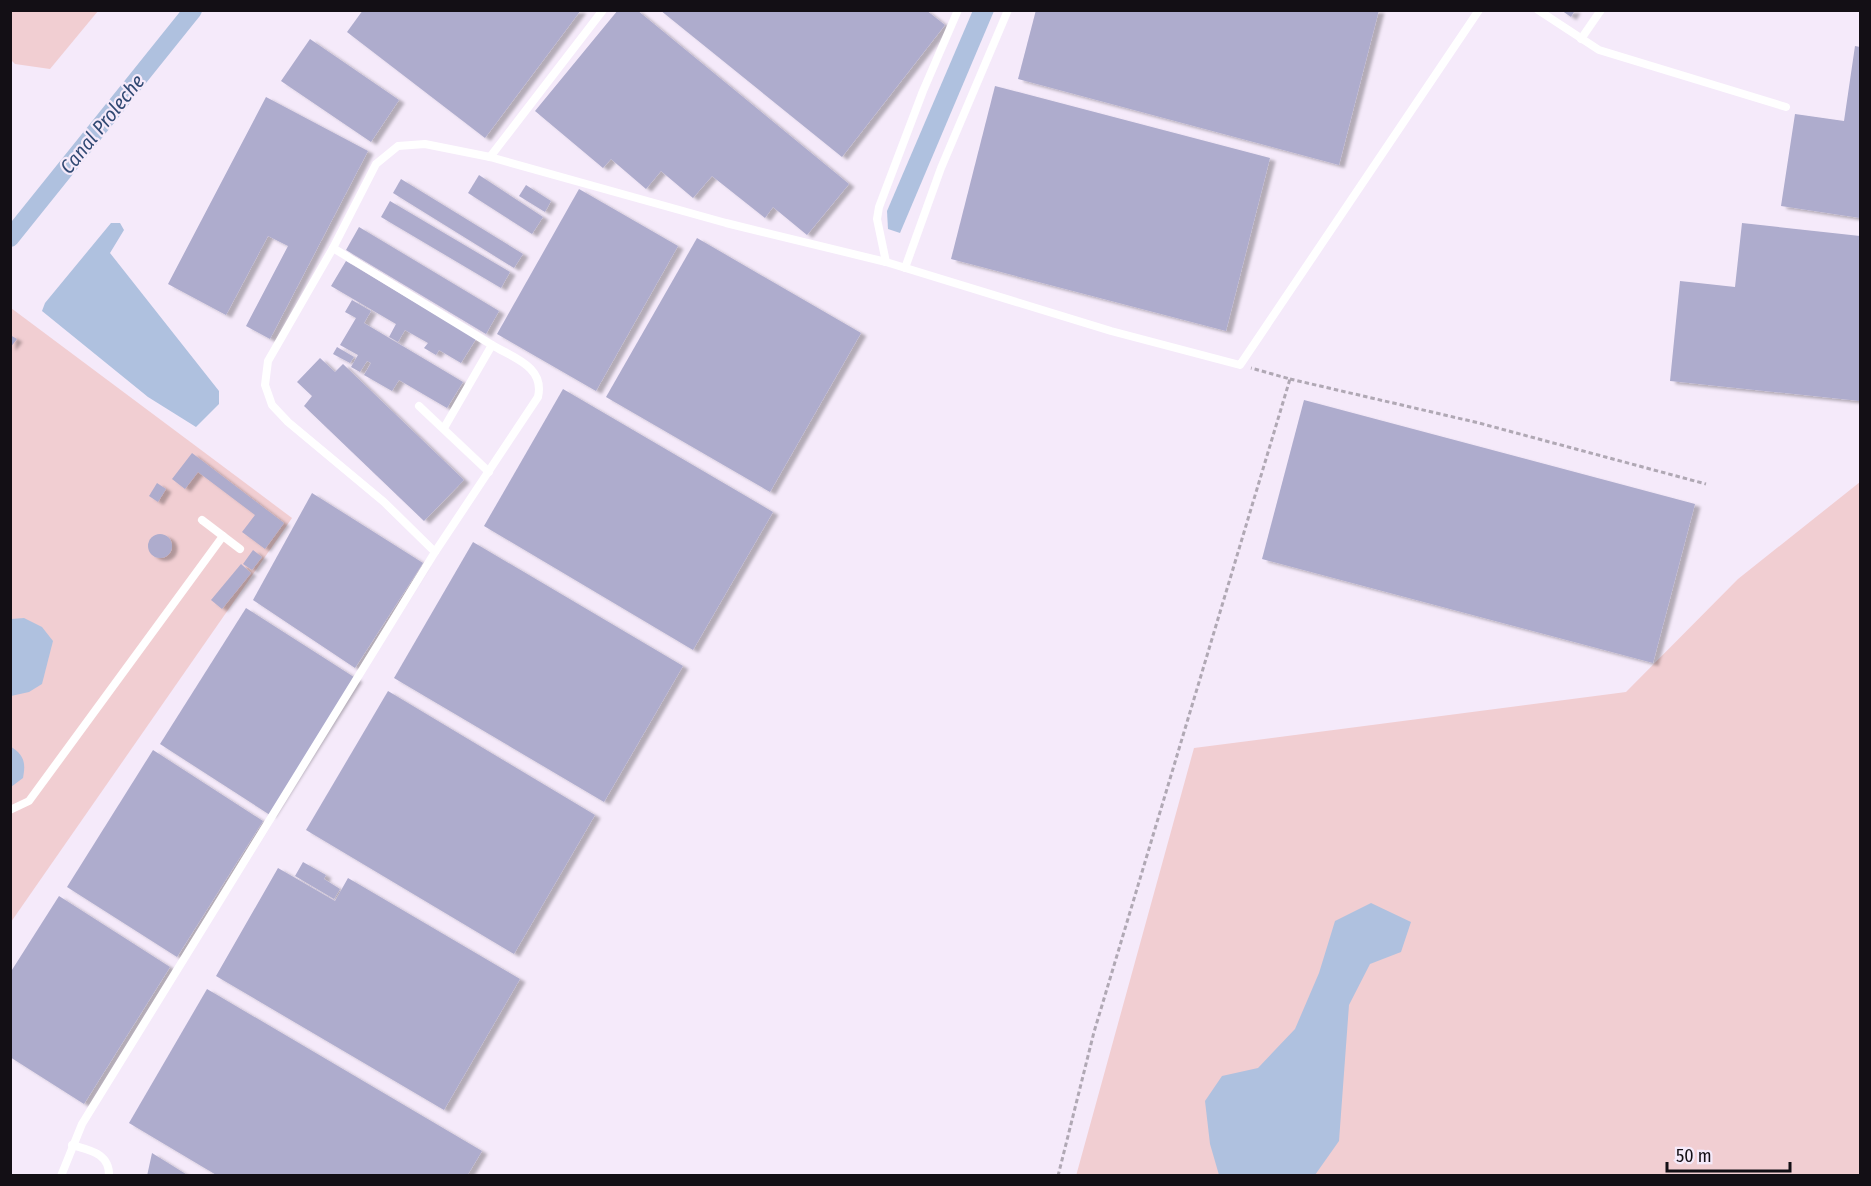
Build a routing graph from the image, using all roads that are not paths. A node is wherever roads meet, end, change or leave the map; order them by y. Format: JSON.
{"nodes":[{"id":1,"x":603,"y":10,"type":"edge"},
{"id":2,"x":958,"y":10,"type":"edge"},
{"id":3,"x":1008,"y":10,"type":"edge"},
{"id":4,"x":1479,"y":10,"type":"edge"},
{"id":5,"x":1538,"y":10,"type":"edge"},
{"id":6,"x":1601,"y":10,"type":"edge"},
{"id":7,"x":1581,"y":39,"type":"junction"},
{"id":8,"x":1785,"y":107,"type":"dead end"},
{"id":9,"x":489,"y":157,"type":"junction"},
{"id":10,"x":333,"y":248,"type":"junction"},
{"id":11,"x":886,"y":262,"type":"junction"},
{"id":12,"x":905,"y":268,"type":"junction"},
{"id":13,"x":492,"y":345,"type":"junction"},
{"id":14,"x":419,"y":406,"type":"dead end"},
{"id":15,"x":444,"y":428,"type":"junction"},
{"id":16,"x":489,"y":472,"type":"junction"},
{"id":17,"x":202,"y":520,"type":"dead end"},
{"id":18,"x":223,"y":536,"type":"junction"},
{"id":19,"x":240,"y":549,"type":"dead end"},
{"id":20,"x":435,"y":552,"type":"junction"},
{"id":21,"x":10,"y":810,"type":"edge"},
{"id":22,"x":72,"y":1145,"type":"junction"},
{"id":23,"x":61,"y":1176,"type":"edge"},
{"id":24,"x":109,"y":1176,"type":"edge"}],
"edges":[{"from":1,"to":9,"type":"lane"},
{"from":2,"to":11,"type":"lane"},
{"from":3,"to":12,"type":"lane"},
{"from":4,"to":12,"type":"lane"},
{"from":5,"to":7,"type":"lane"},
{"from":6,"to":7,"type":"lane"},
{"from":7,"to":8,"type":"lane"},
{"from":9,"to":10,"type":"lane"},
{"from":9,"to":11,"type":"lane"},
{"from":10,"to":13,"type":"lane"},
{"from":10,"to":20,"type":"lane"},
{"from":11,"to":12,"type":"lane"},
{"from":13,"to":15,"type":"lane"},
{"from":13,"to":16,"type":"lane"},
{"from":14,"to":15,"type":"lane"},
{"from":15,"to":16,"type":"lane"},
{"from":16,"to":20,"type":"lane"},
{"from":17,"to":18,"type":"lane"},
{"from":18,"to":19,"type":"lane"},
{"from":18,"to":21,"type":"lane"},
{"from":20,"to":22,"type":"lane"},
{"from":22,"to":23,"type":"lane"},
{"from":22,"to":24,"type":"lane"}]}
